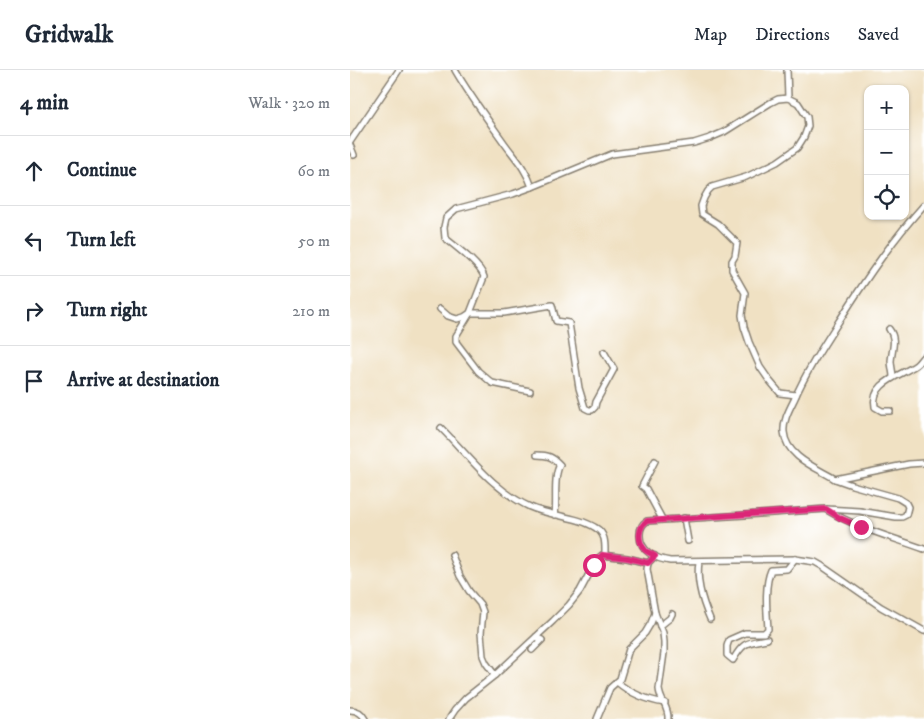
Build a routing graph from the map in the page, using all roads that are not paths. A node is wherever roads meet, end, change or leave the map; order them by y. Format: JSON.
{"nodes":[{"id":1,"x":399,"y":70,"type":"edge"},
{"id":2,"x":455,"y":70,"type":"edge"},
{"id":3,"x":787,"y":70,"type":"edge"},
{"id":4,"x":788,"y":98,"type":"junction"},
{"id":5,"x":350,"y":143,"type":"edge"},
{"id":6,"x":354,"y":155,"type":"dead end"},
{"id":7,"x":532,"y":187,"type":"junction"},
{"id":8,"x":924,"y":205,"type":"edge"},
{"id":9,"x":440,"y":309,"type":"dead end"},
{"id":10,"x":470,"y":313,"type":"junction"},
{"id":11,"x":889,"y":329,"type":"dead end"},
{"id":12,"x":604,"y":352,"type":"dead end"},
{"id":13,"x":924,"y":356,"type":"edge"},
{"id":14,"x":893,"y":378,"type":"junction"},
{"id":15,"x":530,"y":391,"type":"dead end"},
{"id":16,"x":796,"y":396,"type":"junction"},
{"id":17,"x":890,"y":411,"type":"dead end"},
{"id":18,"x":441,"y":428,"type":"dead end"},
{"id":19,"x":537,"y":455,"type":"dead end"},
{"id":20,"x":655,"y":461,"type":"dead end"},
{"id":21,"x":924,"y":463,"type":"edge"},
{"id":22,"x":835,"y":479,"type":"junction"},
{"id":23,"x":826,"y":509,"type":"junction"},
{"id":24,"x":555,"y":515,"type":"junction"},
{"id":25,"x":684,"y":518,"type":"junction"},
{"id":26,"x":662,"y":520,"type":"junction"},
{"id":27,"x":688,"y":541,"type":"dead end"},
{"id":28,"x":924,"y":549,"type":"edge"},
{"id":29,"x":452,"y":555,"type":"dead end"},
{"id":30,"x":605,"y":555,"type":"junction"},
{"id":31,"x":655,"y":556,"type":"junction"},
{"id":32,"x":795,"y":559,"type":"junction"},
{"id":33,"x":699,"y":562,"type":"junction"},
{"id":34,"x":648,"y":563,"type":"junction"},
{"id":35,"x":655,"y":613,"type":"junction"},
{"id":36,"x":672,"y":614,"type":"dead end"},
{"id":37,"x":710,"y":619,"type":"dead end"},
{"id":38,"x":660,"y":626,"type":"junction"},
{"id":39,"x":924,"y":631,"type":"edge"},
{"id":40,"x":536,"y":637,"type":"junction"},
{"id":41,"x":767,"y":639,"type":"dead end"},
{"id":42,"x":532,"y":650,"type":"dead end"},
{"id":43,"x":495,"y":674,"type":"junction"},
{"id":44,"x":617,"y":682,"type":"junction"},
{"id":45,"x":665,"y":703,"type":"junction"},
{"id":46,"x":350,"y":710,"type":"edge"},
{"id":47,"x":365,"y":719,"type":"edge"},
{"id":48,"x":449,"y":719,"type":"edge"},
{"id":49,"x":596,"y":719,"type":"edge"},
{"id":50,"x":668,"y":719,"type":"edge"}],
"edges":[{"from":1,"to":5,"type":"street"},
{"from":2,"to":7,"type":"street"},
{"from":3,"to":4,"type":"street"},
{"from":4,"to":7,"type":"street"},
{"from":4,"to":16,"type":"street"},
{"from":5,"to":6,"type":"street"},
{"from":7,"to":10,"type":"street"},
{"from":8,"to":16,"type":"street"},
{"from":9,"to":10,"type":"street"},
{"from":10,"to":12,"type":"street"},
{"from":10,"to":15,"type":"street"},
{"from":11,"to":14,"type":"street"},
{"from":13,"to":14,"type":"street"},
{"from":14,"to":17,"type":"street"},
{"from":16,"to":22,"type":"street"},
{"from":18,"to":24,"type":"street"},
{"from":19,"to":24,"type":"street"},
{"from":20,"to":26,"type":"street"},
{"from":21,"to":22,"type":"street"},
{"from":22,"to":23,"type":"street"},
{"from":23,"to":25,"type":"street"},
{"from":23,"to":28,"type":"street"},
{"from":24,"to":30,"type":"street"},
{"from":25,"to":26,"type":"street"},
{"from":25,"to":27,"type":"street"},
{"from":26,"to":31,"type":"street"},
{"from":29,"to":43,"type":"street"},
{"from":30,"to":34,"type":"street"},
{"from":30,"to":40,"type":"street"},
{"from":31,"to":33,"type":"street"},
{"from":31,"to":34,"type":"street"},
{"from":32,"to":33,"type":"street"},
{"from":32,"to":39,"type":"street"},
{"from":32,"to":41,"type":"street"},
{"from":33,"to":37,"type":"street"},
{"from":34,"to":35,"type":"street"},
{"from":35,"to":38,"type":"street"},
{"from":35,"to":44,"type":"street"},
{"from":36,"to":38,"type":"street"},
{"from":38,"to":45,"type":"street"},
{"from":40,"to":42,"type":"street"},
{"from":40,"to":43,"type":"street"},
{"from":43,"to":48,"type":"street"},
{"from":44,"to":45,"type":"street"},
{"from":44,"to":49,"type":"street"},
{"from":45,"to":50,"type":"street"},
{"from":46,"to":47,"type":"street"}]}
